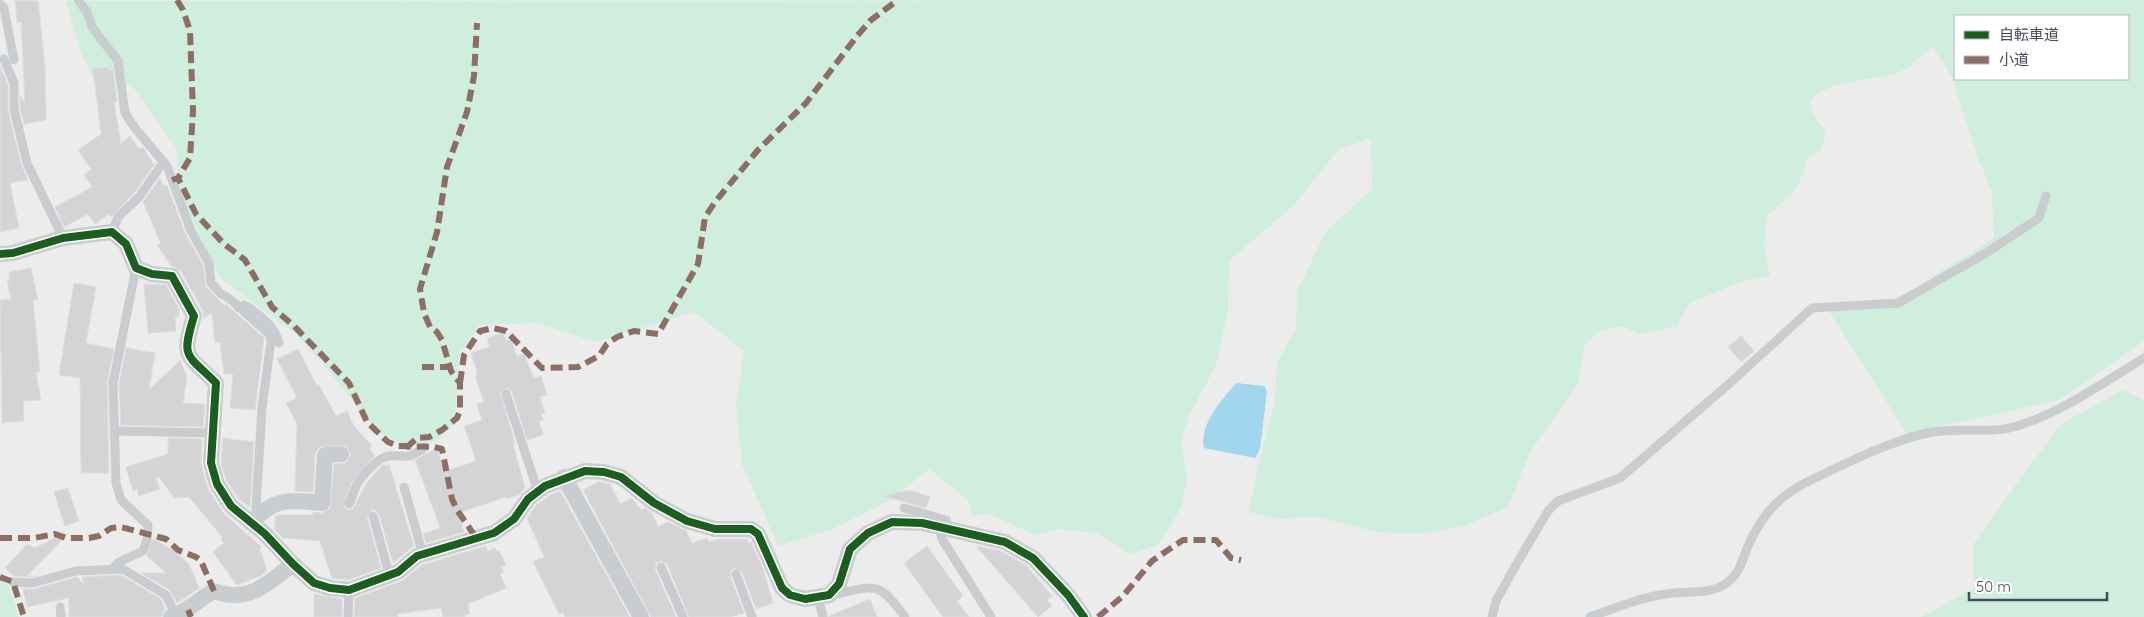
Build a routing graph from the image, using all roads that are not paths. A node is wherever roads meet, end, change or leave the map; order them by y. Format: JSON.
{"nodes":[{"id":1,"x":78,"y":0,"type":"edge"},
{"id":2,"x":0,"y":4,"type":"edge"},
{"id":3,"x":4,"y":59,"type":"dead end"},
{"id":4,"x":14,"y":60,"type":"dead end"},
{"id":5,"x":149,"y":144,"type":"junction"},
{"id":6,"x":160,"y":167,"type":"junction"},
{"id":7,"x":172,"y":180,"type":"junction"},
{"id":8,"x":2046,"y":196,"type":"dead end"},
{"id":9,"x":112,"y":232,"type":"junction"},
{"id":10,"x":63,"y":238,"type":"junction"},
{"id":11,"x":0,"y":254,"type":"edge"},
{"id":12,"x":136,"y":268,"type":"junction"},
{"id":13,"x":239,"y":308,"type":"junction"},
{"id":14,"x":279,"y":343,"type":"dead end"},
{"id":15,"x":2144,"y":358,"type":"edge"},
{"id":16,"x":506,"y":394,"type":"dead end"},
{"id":17,"x":115,"y":431,"type":"junction"},
{"id":18,"x":214,"y":433,"type":"junction"},
{"id":19,"x":425,"y":447,"type":"dead end"},
{"id":20,"x":340,"y":454,"type":"dead end"},
{"id":21,"x":564,"y":477,"type":"junction"},
{"id":22,"x":404,"y":487,"type":"dead end"},
{"id":23,"x":538,"y":492,"type":"junction"},
{"id":24,"x":349,"y":504,"type":"dead end"},
{"id":25,"x":904,"y":508,"type":"dead end"},
{"id":26,"x":373,"y":516,"type":"dead end"},
{"id":27,"x":255,"y":519,"type":"junction"},
{"id":28,"x":942,"y":528,"type":"junction"},
{"id":29,"x":423,"y":555,"type":"junction"},
{"id":30,"x":293,"y":564,"type":"junction"},
{"id":31,"x":661,"y":567,"type":"dead end"},
{"id":32,"x":114,"y":568,"type":"junction"},
{"id":33,"x":389,"y":574,"type":"junction"},
{"id":34,"x":736,"y":574,"type":"dead end"},
{"id":35,"x":13,"y":582,"type":"dead end"},
{"id":36,"x":349,"y":590,"type":"junction"},
{"id":37,"x":824,"y":597,"type":"junction"},
{"id":38,"x":60,"y":607,"type":"dead end"},
{"id":39,"x":173,"y":616,"type":"edge"},
{"id":40,"x":61,"y":617,"type":"edge"},
{"id":41,"x":348,"y":617,"type":"edge"},
{"id":42,"x":641,"y":617,"type":"edge"},
{"id":43,"x":683,"y":617,"type":"edge"},
{"id":44,"x":752,"y":617,"type":"edge"},
{"id":45,"x":823,"y":617,"type":"edge"},
{"id":46,"x":905,"y":617,"type":"edge"},
{"id":47,"x":991,"y":617,"type":"edge"},
{"id":48,"x":1084,"y":617,"type":"edge"},
{"id":49,"x":1492,"y":617,"type":"edge"},
{"id":50,"x":1590,"y":617,"type":"edge"}],
"edges":[{"from":1,"to":5,"type":"lane"},
{"from":2,"to":4,"type":"lane"},
{"from":3,"to":10,"type":"lane"},
{"from":5,"to":6,"type":"lane"},
{"from":5,"to":7,"type":"lane"},
{"from":6,"to":7,"type":"lane"},
{"from":6,"to":9,"type":"lane"},
{"from":7,"to":13,"type":"lane"},
{"from":8,"to":49,"type":"lane"},
{"from":9,"to":10,"type":"street"},
{"from":9,"to":12,"type":"street"},
{"from":10,"to":11,"type":"street"},
{"from":12,"to":17,"type":"lane"},
{"from":12,"to":18,"type":"street"},
{"from":13,"to":14,"type":"lane"},
{"from":13,"to":27,"type":"lane"},
{"from":15,"to":50,"type":"lane"},
{"from":16,"to":23,"type":"lane"},
{"from":17,"to":18,"type":"lane"},
{"from":17,"to":32,"type":"lane"},
{"from":18,"to":27,"type":"street"},
{"from":19,"to":24,"type":"lane"},
{"from":20,"to":27,"type":"street"},
{"from":21,"to":23,"type":"street"},
{"from":21,"to":37,"type":"street"},
{"from":21,"to":42,"type":"street"},
{"from":22,"to":29,"type":"lane"},
{"from":23,"to":29,"type":"street"},
{"from":25,"to":28,"type":"lane"},
{"from":26,"to":33,"type":"lane"},
{"from":27,"to":30,"type":"street"},
{"from":28,"to":37,"type":"street"},
{"from":28,"to":47,"type":"lane"},
{"from":28,"to":48,"type":"street"},
{"from":29,"to":33,"type":"street"},
{"from":30,"to":36,"type":"street"},
{"from":30,"to":39,"type":"street"},
{"from":31,"to":43,"type":"lane"},
{"from":32,"to":35,"type":"lane"},
{"from":32,"to":39,"type":"lane"},
{"from":33,"to":36,"type":"street"},
{"from":34,"to":44,"type":"lane"},
{"from":36,"to":41,"type":"lane"},
{"from":37,"to":45,"type":"lane"},
{"from":37,"to":46,"type":"lane"},
{"from":38,"to":40,"type":"lane"}]}
